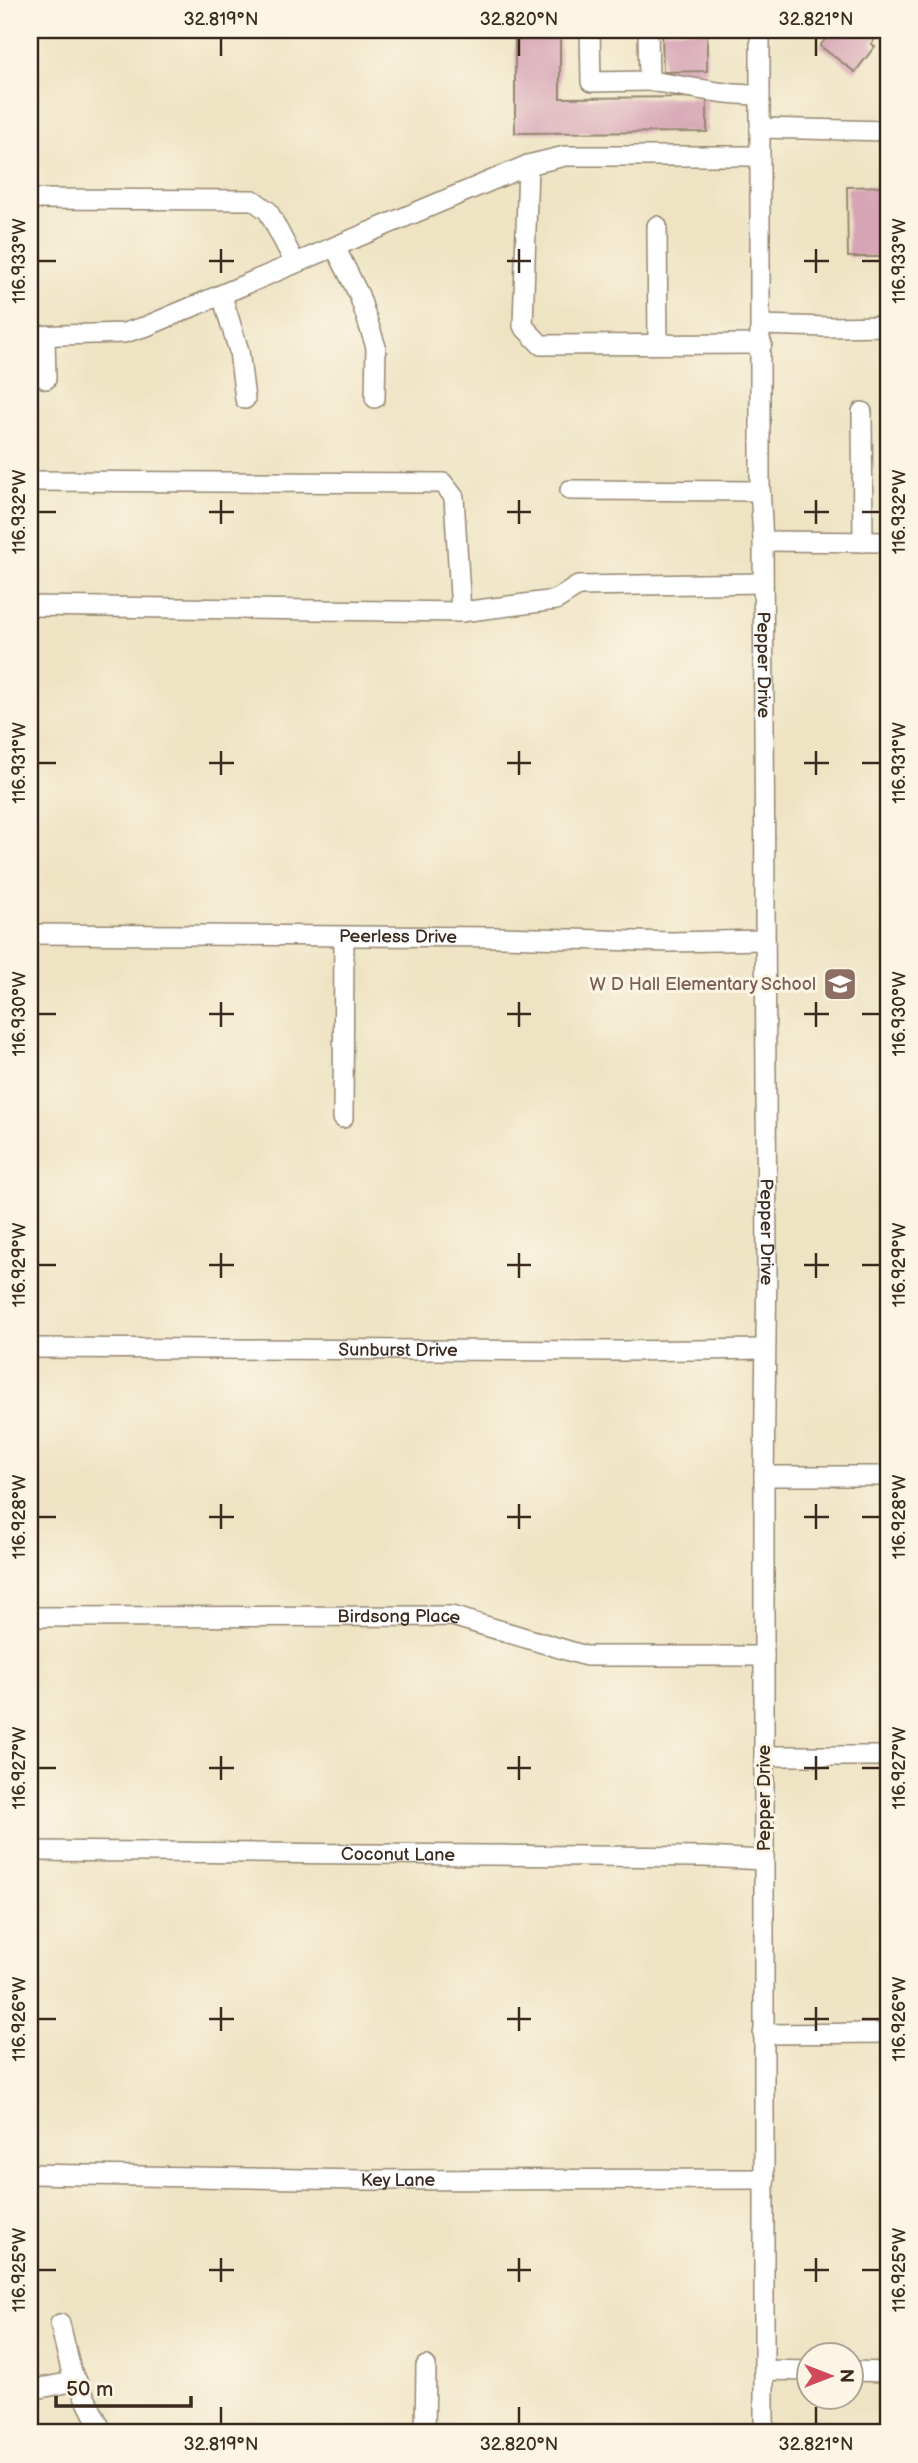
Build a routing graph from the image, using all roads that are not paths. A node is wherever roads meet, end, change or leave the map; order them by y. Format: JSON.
{"nodes":[{"id":1,"x":590,"y":30,"type":"edge"},
{"id":2,"x":648,"y":30,"type":"edge"},
{"id":3,"x":760,"y":30,"type":"edge"},
{"id":4,"x":649,"y":82,"type":"junction"},
{"id":5,"x":760,"y":95,"type":"junction"},
{"id":6,"x":760,"y":128,"type":"junction"},
{"id":7,"x":888,"y":131,"type":"edge"},
{"id":8,"x":760,"y":156,"type":"junction"},
{"id":9,"x":528,"y":165,"type":"junction"},
{"id":10,"x":30,"y":199,"type":"edge"},
{"id":11,"x":657,"y":226,"type":"dead end"},
{"id":12,"x":335,"y":247,"type":"junction"},
{"id":13,"x":295,"y":263,"type":"junction"},
{"id":14,"x":222,"y":296,"type":"junction"},
{"id":15,"x":888,"y":326,"type":"edge"},
{"id":16,"x":761,"y":334,"type":"junction"},
{"id":17,"x":37,"y":336,"type":"edge"},
{"id":18,"x":658,"y":344,"type":"junction"},
{"id":19,"x":46,"y":379,"type":"dead end"},
{"id":20,"x":375,"y":398,"type":"dead end"},
{"id":21,"x":245,"y":399,"type":"dead end"},
{"id":22,"x":862,"y":412,"type":"dead end"},
{"id":23,"x":30,"y":481,"type":"edge"},
{"id":24,"x":570,"y":490,"type":"dead end"},
{"id":25,"x":760,"y":491,"type":"junction"},
{"id":26,"x":763,"y":541,"type":"junction"},
{"id":27,"x":863,"y":542,"type":"junction"},
{"id":28,"x":888,"y":542,"type":"edge"},
{"id":29,"x":763,"y":583,"type":"junction"},
{"id":30,"x":30,"y":606,"type":"edge"},
{"id":31,"x":461,"y":612,"type":"junction"},
{"id":32,"x":30,"y":934,"type":"edge"},
{"id":33,"x":344,"y":937,"type":"junction"},
{"id":34,"x":764,"y":940,"type":"junction"},
{"id":35,"x":343,"y":1118,"type":"dead end"},
{"id":36,"x":30,"y":1348,"type":"edge"},
{"id":37,"x":765,"y":1349,"type":"junction"},
{"id":38,"x":764,"y":1476,"type":"junction"},
{"id":39,"x":888,"y":1476,"type":"edge"},
{"id":40,"x":30,"y":1616,"type":"edge"},
{"id":41,"x":764,"y":1656,"type":"junction"},
{"id":42,"x":764,"y":1755,"type":"junction"},
{"id":43,"x":888,"y":1756,"type":"edge"},
{"id":44,"x":30,"y":1851,"type":"edge"},
{"id":45,"x":764,"y":1860,"type":"junction"},
{"id":46,"x":888,"y":2033,"type":"edge"},
{"id":47,"x":763,"y":2034,"type":"junction"},
{"id":48,"x":30,"y":2174,"type":"edge"},
{"id":49,"x":765,"y":2179,"type":"junction"},
{"id":50,"x":60,"y":2324,"type":"dead end"},
{"id":51,"x":426,"y":2366,"type":"dead end"},
{"id":52,"x":764,"y":2370,"type":"junction"},
{"id":53,"x":796,"y":2371,"type":"edge"},
{"id":54,"x":866,"y":2371,"type":"edge"},
{"id":55,"x":888,"y":2372,"type":"edge"},
{"id":56,"x":76,"y":2381,"type":"junction"},
{"id":57,"x":30,"y":2390,"type":"edge"},
{"id":58,"x":103,"y":2433,"type":"edge"},
{"id":59,"x":425,"y":2433,"type":"edge"},
{"id":60,"x":764,"y":2433,"type":"edge"}],
"edges":[{"from":1,"to":4,"type":"street"},
{"from":2,"to":4,"type":"street"},
{"from":3,"to":5,"type":"street","name":"Pepper Drive"},
{"from":4,"to":5,"type":"street"},
{"from":5,"to":6,"type":"street","name":"Pepper Drive"},
{"from":6,"to":7,"type":"street"},
{"from":6,"to":8,"type":"street","name":"Pepper Drive"},
{"from":8,"to":9,"type":"street"},
{"from":8,"to":16,"type":"street","name":"Pepper Drive"},
{"from":9,"to":12,"type":"street"},
{"from":9,"to":18,"type":"street"},
{"from":10,"to":13,"type":"street"},
{"from":11,"to":18,"type":"street"},
{"from":12,"to":13,"type":"street"},
{"from":12,"to":20,"type":"street"},
{"from":13,"to":14,"type":"street"},
{"from":14,"to":17,"type":"street"},
{"from":14,"to":21,"type":"street"},
{"from":15,"to":16,"type":"street"},
{"from":16,"to":18,"type":"street"},
{"from":16,"to":25,"type":"street","name":"Pepper Drive"},
{"from":17,"to":19,"type":"street"},
{"from":22,"to":27,"type":"street"},
{"from":23,"to":31,"type":"street"},
{"from":24,"to":25,"type":"street"},
{"from":25,"to":26,"type":"street","name":"Pepper Drive"},
{"from":26,"to":27,"type":"street"},
{"from":26,"to":29,"type":"street","name":"Pepper Drive"},
{"from":27,"to":28,"type":"street"},
{"from":29,"to":31,"type":"street"},
{"from":29,"to":34,"type":"street","name":"Pepper Drive"},
{"from":30,"to":31,"type":"street"},
{"from":32,"to":33,"type":"street","name":"Peerless Drive"},
{"from":33,"to":34,"type":"street","name":"Peerless Drive"},
{"from":33,"to":35,"type":"street"},
{"from":34,"to":37,"type":"street","name":"Pepper Drive"},
{"from":36,"to":37,"type":"street","name":"Sunburst Drive"},
{"from":37,"to":38,"type":"street","name":"Pepper Drive"},
{"from":38,"to":39,"type":"street"},
{"from":38,"to":41,"type":"street","name":"Pepper Drive"},
{"from":40,"to":41,"type":"street","name":"Birdsong Place"},
{"from":41,"to":42,"type":"street","name":"Pepper Drive"},
{"from":42,"to":43,"type":"street"},
{"from":42,"to":45,"type":"street","name":"Pepper Drive"},
{"from":44,"to":45,"type":"street","name":"Coconut Lane"},
{"from":45,"to":47,"type":"street","name":"Pepper Drive"},
{"from":46,"to":47,"type":"street"},
{"from":47,"to":49,"type":"street","name":"Pepper Drive"},
{"from":48,"to":49,"type":"street","name":"Key Lane"},
{"from":49,"to":52,"type":"street","name":"Pepper Drive"},
{"from":50,"to":56,"type":"street"},
{"from":51,"to":59,"type":"street"},
{"from":52,"to":53,"type":"street"},
{"from":52,"to":60,"type":"street","name":"Pepper Drive"},
{"from":54,"to":55,"type":"street"},
{"from":56,"to":57,"type":"street"},
{"from":56,"to":58,"type":"street"}]}
